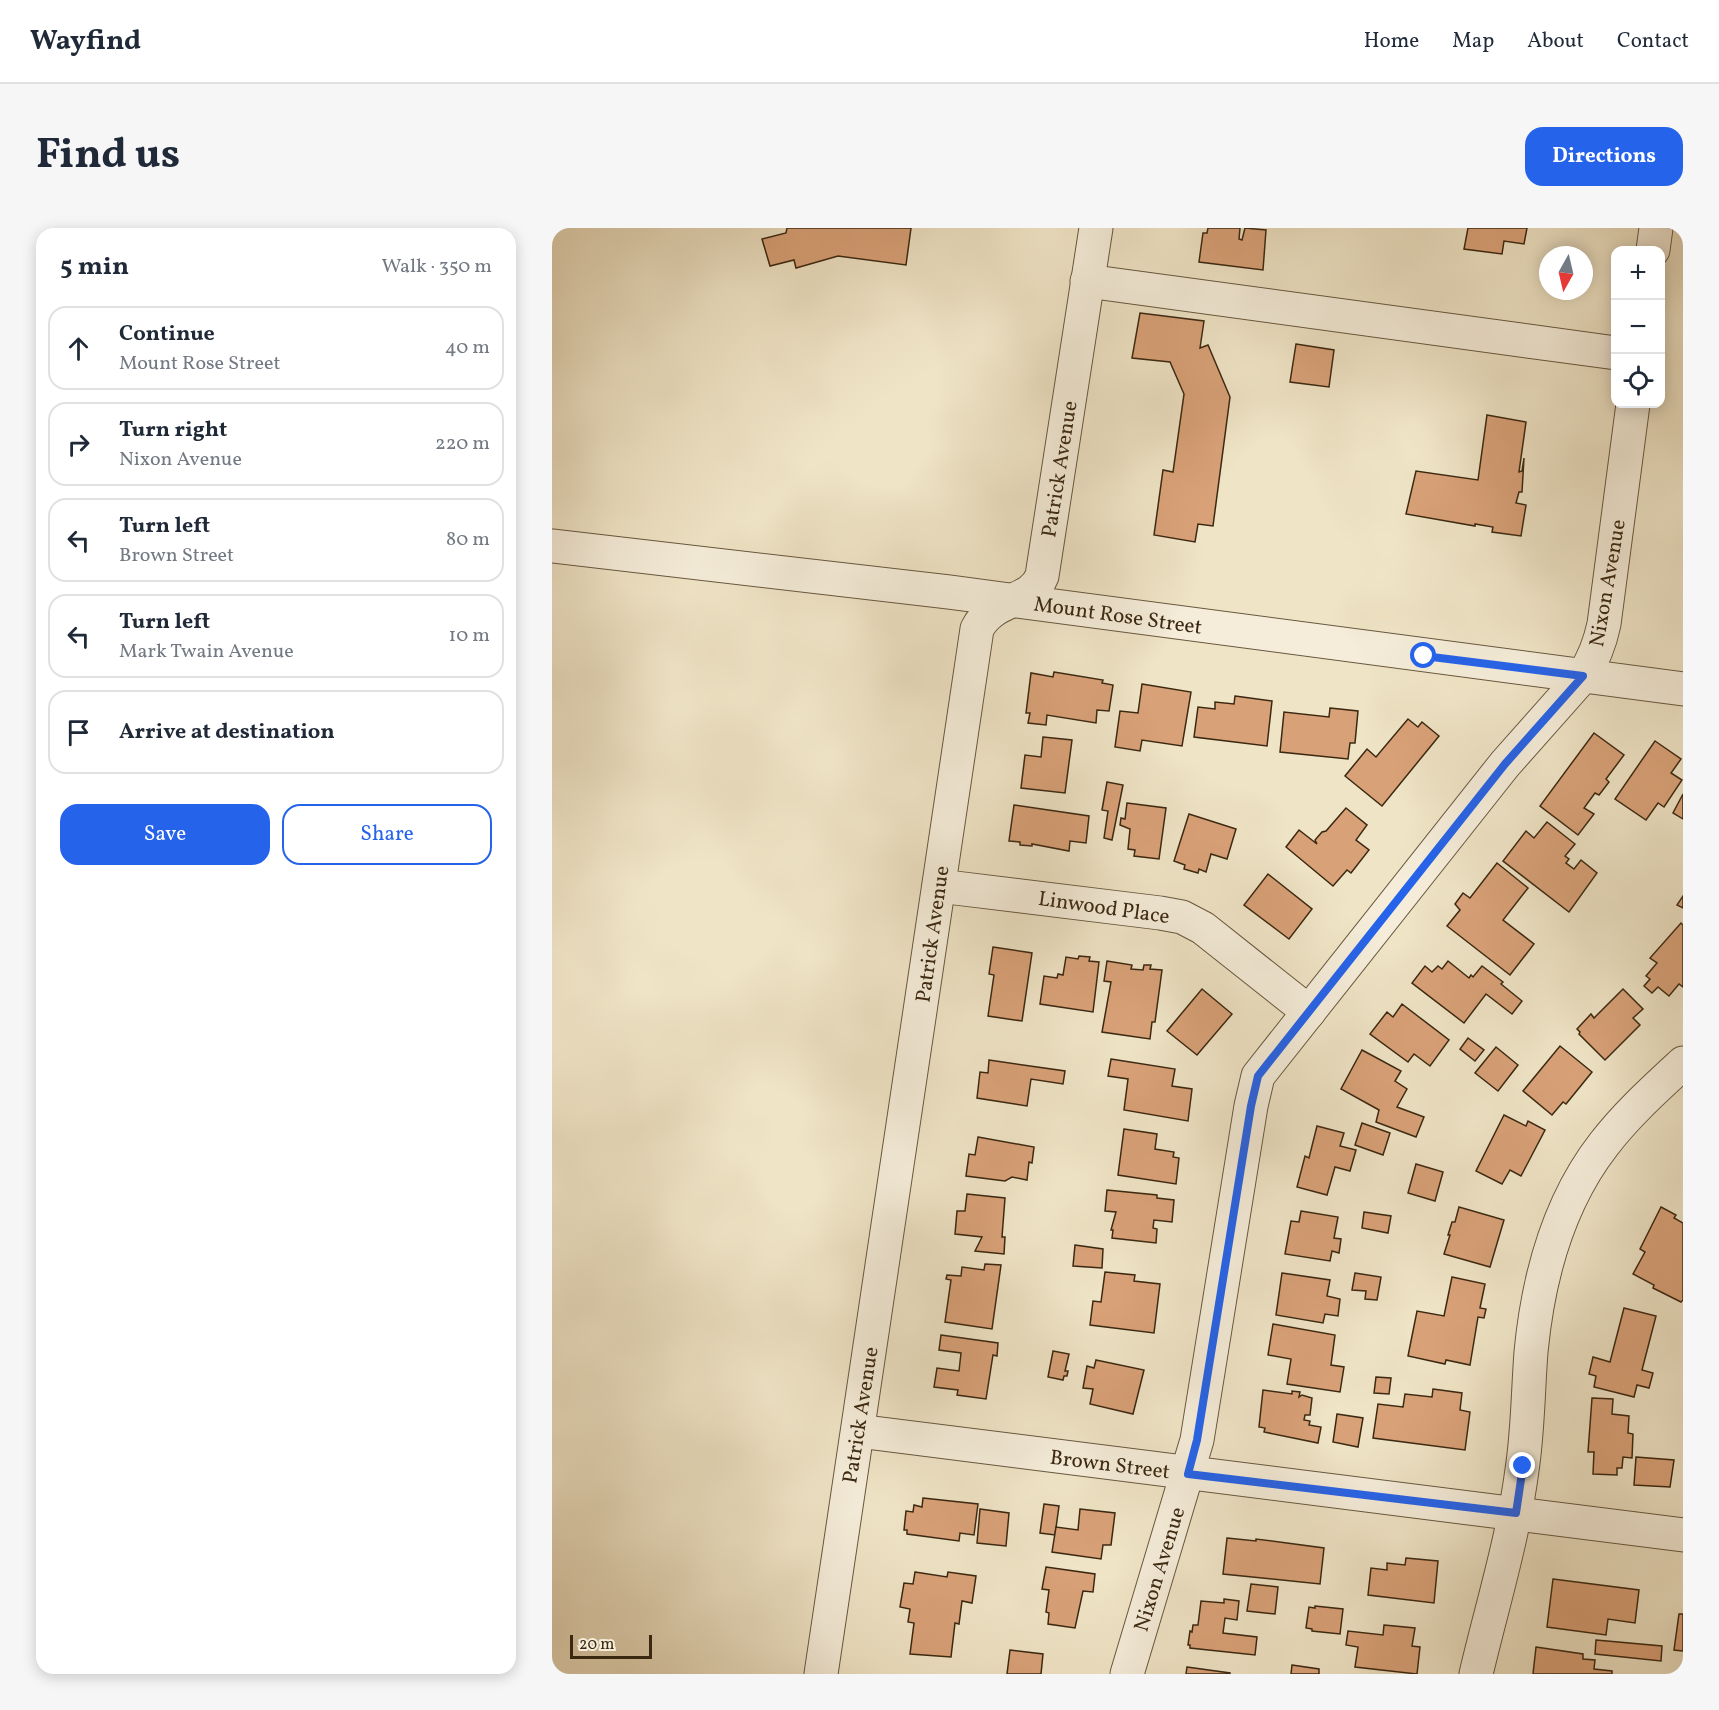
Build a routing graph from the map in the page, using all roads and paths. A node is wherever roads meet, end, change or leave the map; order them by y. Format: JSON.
{"nodes":[{"id":1,"x":1096,"y":228,"type":"edge"},
{"id":2,"x":1656,"y":228,"type":"edge"},
{"id":3,"x":1654,"y":246,"type":"edge"},
{"id":4,"x":1087,"y":281,"type":"junction"},
{"id":5,"x":1611,"y":352,"type":"edge"},
{"id":6,"x":1632,"y":408,"type":"edge"},
{"id":7,"x":552,"y":546,"type":"edge"},
{"id":8,"x":1011,"y":600,"type":"junction"},
{"id":9,"x":1583,"y":676,"type":"junction"},
{"id":10,"x":1683,"y":689,"type":"edge"},
{"id":11,"x":939,"y":886,"type":"junction"},
{"id":12,"x":1309,"y":1012,"type":"junction"},
{"id":13,"x":1683,"y":1063,"type":"edge"},
{"id":14,"x":858,"y":1431,"type":"junction"},
{"id":15,"x":1188,"y":1474,"type":"junction"},
{"id":16,"x":1516,"y":1513,"type":"junction"},
{"id":17,"x":1683,"y":1535,"type":"edge"},
{"id":18,"x":821,"y":1674,"type":"edge"},
{"id":19,"x":1127,"y":1674,"type":"edge"},
{"id":20,"x":1476,"y":1674,"type":"edge"}],
"edges":[{"from":1,"to":4,"type":"street","name":"Patrick Avenue"},
{"from":2,"to":3,"type":"street"},
{"from":4,"to":5,"type":"street"},
{"from":4,"to":8,"type":"street","name":"Patrick Avenue"},
{"from":6,"to":9,"type":"street","name":"Nixon Avenue"},
{"from":7,"to":8,"type":"street","name":"Mount Rose Street"},
{"from":8,"to":9,"type":"street","name":"Mount Rose Street"},
{"from":8,"to":11,"type":"street","name":"Patrick Avenue"},
{"from":9,"to":10,"type":"street","name":"Mount Rose Street"},
{"from":9,"to":12,"type":"street","name":"Nixon Avenue"},
{"from":11,"to":12,"type":"street","name":"Linwood Place"},
{"from":11,"to":14,"type":"street","name":"Patrick Avenue"},
{"from":12,"to":15,"type":"street","name":"Nixon Avenue"},
{"from":13,"to":16,"type":"street"},
{"from":14,"to":15,"type":"street","name":"Brown Street"},
{"from":14,"to":18,"type":"street","name":"Patrick Avenue"},
{"from":15,"to":16,"type":"street","name":"Brown Street"},
{"from":15,"to":19,"type":"street","name":"Nixon Avenue"},
{"from":16,"to":17,"type":"street","name":"Brown Street"},
{"from":16,"to":20,"type":"street"}]}
